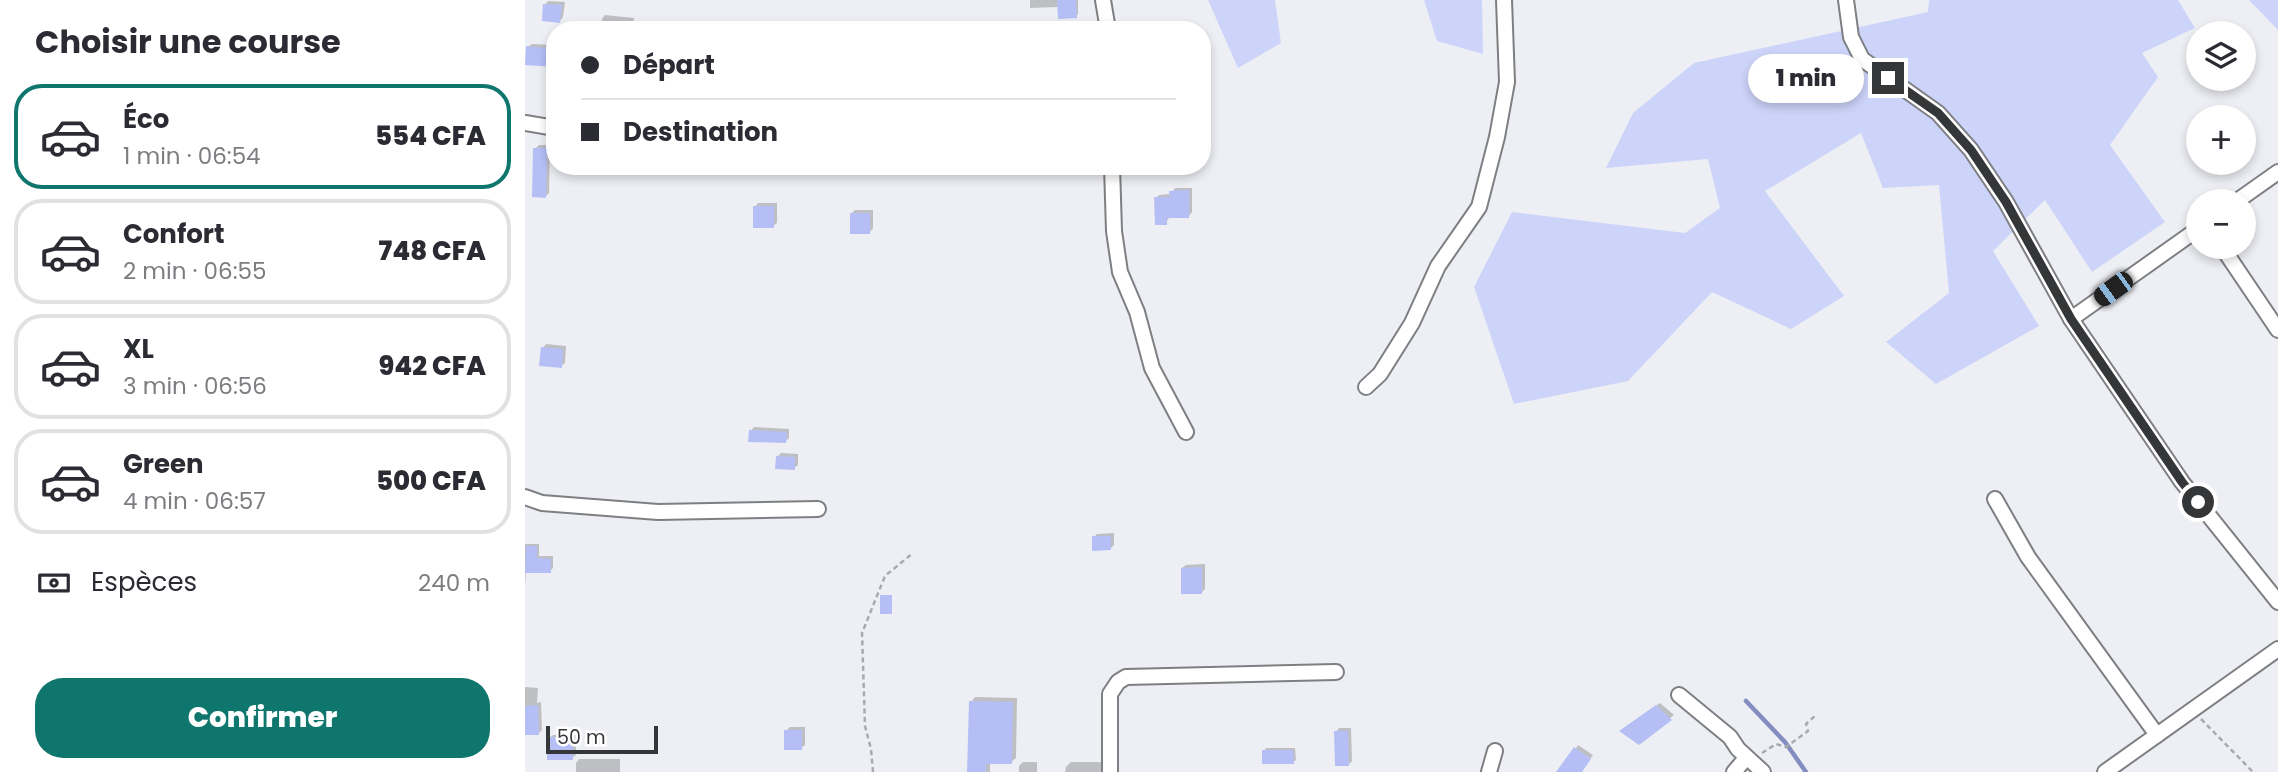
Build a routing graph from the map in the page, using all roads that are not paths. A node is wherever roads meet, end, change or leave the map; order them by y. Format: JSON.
{"nodes":[{"id":1,"x":1103,"y":0,"type":"edge"},
{"id":2,"x":1504,"y":0,"type":"edge"},
{"id":3,"x":1846,"y":0,"type":"edge"},
{"id":4,"x":1106,"y":21,"type":"edge"},
{"id":5,"x":525,"y":123,"type":"edge"},
{"id":6,"x":546,"y":126,"type":"edge"},
{"id":7,"x":2278,"y":172,"type":"edge"},
{"id":8,"x":1112,"y":175,"type":"edge"},
{"id":9,"x":2254,"y":189,"type":"edge"},
{"id":10,"x":2186,"y":238,"type":"edge"},
{"id":11,"x":2230,"y":259,"type":"edge"},
{"id":12,"x":2071,"y":319,"type":"junction"},
{"id":13,"x":2278,"y":330,"type":"edge"},
{"id":14,"x":1366,"y":387,"type":"dead end"},
{"id":15,"x":1185,"y":432,"type":"dead end"},
{"id":16,"x":525,"y":496,"type":"edge"},
{"id":17,"x":1995,"y":499,"type":"dead end"},
{"id":18,"x":818,"y":509,"type":"dead end"},
{"id":19,"x":2278,"y":602,"type":"edge"},
{"id":20,"x":2278,"y":649,"type":"edge"},
{"id":21,"x":1336,"y":672,"type":"dead end"},
{"id":22,"x":1679,"y":695,"type":"dead end"},
{"id":23,"x":2157,"y":735,"type":"junction"},
{"id":24,"x":1495,"y":751,"type":"dead end"},
{"id":25,"x":1746,"y":758,"type":"junction"},
{"id":26,"x":1110,"y":772,"type":"edge"},
{"id":27,"x":1489,"y":772,"type":"edge"},
{"id":28,"x":1734,"y":772,"type":"edge"},
{"id":29,"x":1763,"y":772,"type":"edge"},
{"id":30,"x":2105,"y":772,"type":"edge"}],
"edges":[{"from":1,"to":4,"type":"street"},
{"from":2,"to":14,"type":"street"},
{"from":3,"to":12,"type":"street"},
{"from":5,"to":6,"type":"street"},
{"from":7,"to":9,"type":"street"},
{"from":8,"to":15,"type":"street"},
{"from":10,"to":12,"type":"street"},
{"from":11,"to":13,"type":"street"},
{"from":12,"to":19,"type":"street"},
{"from":16,"to":18,"type":"street"},
{"from":17,"to":23,"type":"street"},
{"from":20,"to":23,"type":"street"},
{"from":21,"to":26,"type":"street"},
{"from":22,"to":25,"type":"street"},
{"from":23,"to":30,"type":"street"},
{"from":24,"to":27,"type":"street"},
{"from":25,"to":28,"type":"street"},
{"from":25,"to":29,"type":"street"}]}
